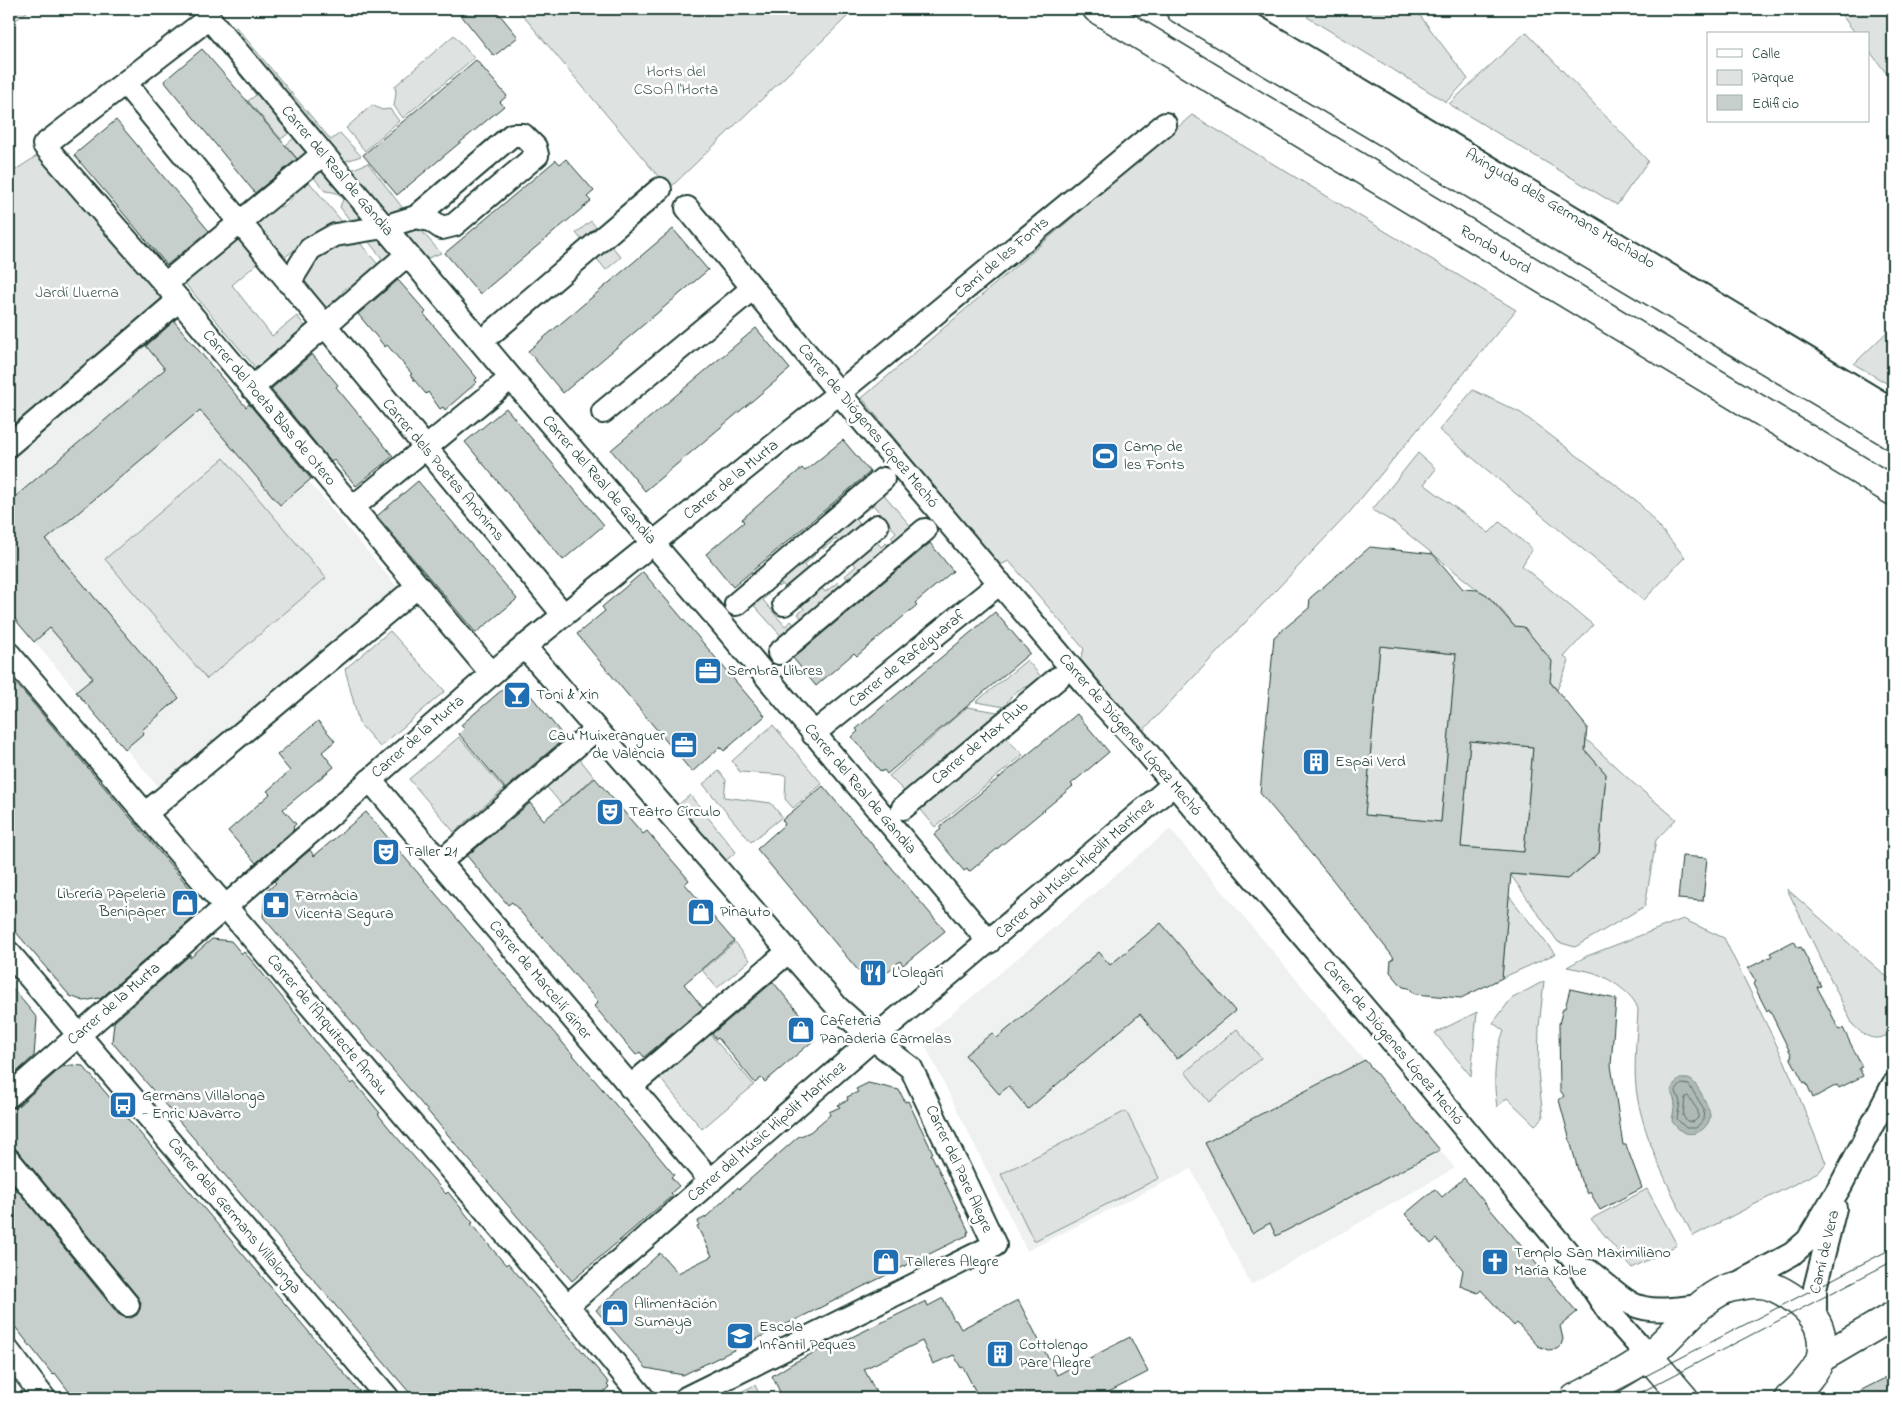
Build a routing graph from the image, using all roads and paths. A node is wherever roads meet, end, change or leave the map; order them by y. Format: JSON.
{"nodes":[{"id":1,"x":1097,"y":9,"type":"edge"},
{"id":2,"x":1180,"y":9,"type":"edge"},
{"id":3,"x":1226,"y":9,"type":"edge"},
{"id":4,"x":125,"y":83,"type":"junction"},
{"id":5,"x":1165,"y":124,"type":"dead end"},
{"id":6,"x":324,"y":154,"type":"junction"},
{"id":7,"x":660,"y":189,"type":"dead end"},
{"id":8,"x":687,"y":208,"type":"dead end"},
{"id":9,"x":416,"y":217,"type":"junction"},
{"id":10,"x":241,"y":224,"type":"junction"},
{"id":11,"x":384,"y":227,"type":"junction"},
{"id":12,"x":408,"y":255,"type":"junction"},
{"id":13,"x":289,"y":283,"type":"junction"},
{"id":14,"x":753,"y":288,"type":"junction"},
{"id":15,"x":172,"y":292,"type":"junction"},
{"id":16,"x":324,"y":326,"type":"junction"},
{"id":17,"x":481,"y":342,"type":"junction"},
{"id":18,"x":511,"y":378,"type":"junction"},
{"id":19,"x":252,"y":388,"type":"junction"},
{"id":20,"x":839,"y":393,"type":"junction"},
{"id":21,"x":1893,"y":410,"type":"edge"},
{"id":22,"x":602,"y":412,"type":"dead end"},
{"id":23,"x":1893,"y":435,"type":"edge"},
{"id":24,"x":9,"y":445,"type":"edge"},
{"id":25,"x":426,"y":448,"type":"junction"},
{"id":26,"x":883,"y":480,"type":"dead end"},
{"id":27,"x":1893,"y":491,"type":"edge"},
{"id":28,"x":856,"y":501,"type":"junction"},
{"id":29,"x":352,"y":508,"type":"junction"},
{"id":30,"x":876,"y":526,"type":"junction"},
{"id":31,"x":925,"y":530,"type":"dead end"},
{"id":32,"x":810,"y":541,"type":"junction"},
{"id":33,"x":652,"y":543,"type":"junction"},
{"id":34,"x":898,"y":552,"type":"junction"},
{"id":35,"x":830,"y":565,"type":"junction"},
{"id":36,"x":763,"y":580,"type":"junction"},
{"id":37,"x":1000,"y":583,"type":"junction"},
{"id":38,"x":418,"y":586,"type":"junction"},
{"id":39,"x":852,"y":591,"type":"junction"},
{"id":40,"x":736,"y":604,"type":"dead end"},
{"id":41,"x":784,"y":604,"type":"junction"},
{"id":42,"x":563,"y":614,"type":"junction"},
{"id":43,"x":806,"y":630,"type":"junction"},
{"id":44,"x":524,"y":646,"type":"junction"},
{"id":45,"x":779,"y":653,"type":"dead end"},
{"id":46,"x":9,"y":654,"type":"edge"},
{"id":47,"x":491,"y":673,"type":"junction"},
{"id":48,"x":1058,"y":678,"type":"dead end"},
{"id":49,"x":595,"y":730,"type":"junction"},
{"id":50,"x":813,"y":734,"type":"junction"},
{"id":51,"x":370,"y":780,"type":"junction"},
{"id":52,"x":1174,"y":784,"type":"junction"},
{"id":53,"x":903,"y":808,"type":"dead end"},
{"id":54,"x":145,"y":814,"type":"junction"},
{"id":55,"x":440,"y":862,"type":"junction"},
{"id":56,"x":225,"y":907,"type":"junction"},
{"id":57,"x":989,"y":942,"type":"junction"},
{"id":58,"x":789,"y":951,"type":"junction"},
{"id":59,"x":9,"y":953,"type":"edge"},
{"id":60,"x":79,"y":1034,"type":"junction"},
{"id":61,"x":873,"y":1039,"type":"junction"},
{"id":62,"x":1893,"y":1085,"type":"edge"},
{"id":63,"x":630,"y":1087,"type":"junction"},
{"id":64,"x":9,"y":1096,"type":"edge"},
{"id":65,"x":9,"y":1160,"type":"edge"},
{"id":66,"x":711,"y":1181,"type":"junction"},
{"id":67,"x":1841,"y":1185,"type":"junction"},
{"id":68,"x":1574,"y":1260,"type":"junction"},
{"id":69,"x":1730,"y":1288,"type":"junction"},
{"id":70,"x":128,"y":1304,"type":"dead end"},
{"id":71,"x":567,"y":1306,"type":"junction"},
{"id":72,"x":1701,"y":1306,"type":"junction"},
{"id":73,"x":1893,"y":1316,"type":"edge"},
{"id":74,"x":1815,"y":1319,"type":"junction"},
{"id":75,"x":9,"y":1352,"type":"edge"},
{"id":76,"x":1648,"y":1356,"type":"junction"},
{"id":77,"x":1821,"y":1358,"type":"junction"},
{"id":78,"x":1794,"y":1396,"type":"edge"},
{"id":79,"x":44,"y":1398,"type":"edge"},
{"id":80,"x":388,"y":1398,"type":"edge"},
{"id":81,"x":643,"y":1398,"type":"edge"},
{"id":82,"x":686,"y":1398,"type":"edge"},
{"id":83,"x":1575,"y":1398,"type":"edge"},
{"id":84,"x":1684,"y":1398,"type":"edge"}],
"edges":[{"from":1,"to":27,"type":"main road","name":"Ronda Nord"},
{"from":2,"to":23,"type":"main road"},
{"from":3,"to":21,"type":"street","name":"Avinguda dels Germans Machado"},
{"from":4,"to":6,"type":"street","name":"Carrer del Real de Gandia"},
{"from":4,"to":10,"type":"street"},
{"from":4,"to":15,"type":"street","name":"Carrer del Poeta Blas de Otero"},
{"from":5,"to":20,"type":"street","name":"Camí de les Fonts"},
{"from":6,"to":10,"type":"street"},
{"from":6,"to":11,"type":"street","name":"Carrer del Real de Gandia"},
{"from":7,"to":17,"type":"street"},
{"from":8,"to":14,"type":"street","name":"Carrer de Diógenes López Mechó"},
{"from":9,"to":9,"type":"street"},
{"from":9,"to":11,"type":"street"},
{"from":10,"to":13,"type":"street","name":"Carrer dels Poetes Anònims"},
{"from":10,"to":15,"type":"street"},
{"from":11,"to":12,"type":"street","name":"Carrer del Real de Gandia"},
{"from":11,"to":13,"type":"street"},
{"from":12,"to":16,"type":"street"},
{"from":12,"to":17,"type":"street","name":"Carrer del Real de Gandia"},
{"from":13,"to":16,"type":"street","name":"Carrer dels Poetes Anònims"},
{"from":14,"to":20,"type":"street","name":"Carrer de Diógenes López Mechó"},
{"from":14,"to":22,"type":"street"},
{"from":15,"to":19,"type":"street","name":"Carrer del Poeta Blas de Otero"},
{"from":15,"to":24,"type":"street"},
{"from":16,"to":19,"type":"street"},
{"from":16,"to":25,"type":"street","name":"Carrer dels Poetes Anònims"},
{"from":17,"to":18,"type":"street","name":"Carrer del Real de Gandia"},
{"from":18,"to":25,"type":"street"},
{"from":18,"to":33,"type":"street","name":"Carrer del Real de Gandia"},
{"from":19,"to":29,"type":"street","name":"Carrer del Poeta Blas de Otero"},
{"from":20,"to":33,"type":"street","name":"Carrer de la Murta"},
{"from":20,"to":37,"type":"street","name":"Carrer de Diógenes López Mechó"},
{"from":25,"to":29,"type":"street"},
{"from":25,"to":42,"type":"street","name":"Carrer dels Poetes Anònims"},
{"from":26,"to":28,"type":"street"},
{"from":28,"to":30,"type":"street"},
{"from":28,"to":32,"type":"street"},
{"from":29,"to":38,"type":"street","name":"Carrer del Poeta Blas de Otero"},
{"from":30,"to":34,"type":"street"},
{"from":30,"to":35,"type":"street"},
{"from":31,"to":34,"type":"street"},
{"from":32,"to":35,"type":"street"},
{"from":32,"to":36,"type":"street"},
{"from":33,"to":42,"type":"street","name":"Carrer de la Murta"},
{"from":33,"to":50,"type":"street","name":"Carrer del Real de Gandia"},
{"from":34,"to":39,"type":"street"},
{"from":35,"to":39,"type":"street"},
{"from":35,"to":41,"type":"street"},
{"from":36,"to":40,"type":"street"},
{"from":36,"to":41,"type":"street"},
{"from":37,"to":50,"type":"street","name":"Carrer de Rafelguaraf"},
{"from":37,"to":52,"type":"street","name":"Carrer de Diógenes López Mechó"},
{"from":38,"to":47,"type":"street","name":"Carrer del Poeta Blas de Otero"},
{"from":38,"to":54,"type":"street"},
{"from":39,"to":43,"type":"street"},
{"from":41,"to":43,"type":"street"},
{"from":42,"to":44,"type":"street","name":"Carrer de la Murta"},
{"from":43,"to":45,"type":"street"},
{"from":44,"to":47,"type":"street","name":"Carrer de la Murta"},
{"from":44,"to":49,"type":"street"},
{"from":46,"to":54,"type":"street","name":"Carrer de l'Arquitecte Arnau"},
{"from":47,"to":51,"type":"street","name":"Carrer de la Murta"},
{"from":48,"to":53,"type":"street","name":"Carrer de Max Aub"},
{"from":49,"to":55,"type":"street"},
{"from":49,"to":58,"type":"street"},
{"from":50,"to":57,"type":"street","name":"Carrer del Real de Gandia"},
{"from":51,"to":55,"type":"street","name":"Carrer de Marcel·lí Giner"},
{"from":51,"to":56,"type":"street","name":"Carrer de la Murta"},
{"from":52,"to":57,"type":"street","name":"Carrer del Músic Hipòlit Martínez"},
{"from":52,"to":68,"type":"street","name":"Carrer de Diógenes López Mechó"},
{"from":54,"to":56,"type":"street","name":"Carrer de l'Arquitecte Arnau"},
{"from":55,"to":63,"type":"street","name":"Carrer de Marcel·lí Giner"},
{"from":56,"to":60,"type":"street","name":"Carrer de la Murta"},
{"from":56,"to":71,"type":"street","name":"Carrer de l'Arquitecte Arnau"},
{"from":57,"to":61,"type":"street","name":"Carrer del Músic Hipòlit Martínez"},
{"from":58,"to":61,"type":"street"},
{"from":58,"to":63,"type":"street"},
{"from":59,"to":60,"type":"street","name":"Carrer dels Germans Villalonga"},
{"from":60,"to":64,"type":"street","name":"Carrer de la Murta"},
{"from":60,"to":80,"type":"street","name":"Carrer dels Germans Villalonga"},
{"from":61,"to":66,"type":"street","name":"Carrer del Músic Hipòlit Martínez"},
{"from":61,"to":82,"type":"street","name":"Carrer del Pare Alegre"},
{"from":62,"to":67,"type":"street","name":"Camí de Vera"},
{"from":63,"to":66,"type":"street","name":"Carrer de Marcel·lí Giner"},
{"from":65,"to":70,"type":"street"},
{"from":66,"to":71,"type":"street","name":"Carrer del Músic Hipòlit Martínez"},
{"from":67,"to":69,"type":"street","name":"Camí de Vera"},
{"from":67,"to":74,"type":"street","name":"Camí de Vera"},
{"from":68,"to":72,"type":"street","name":"Carrer de Diógenes López Mechó"},
{"from":68,"to":76,"type":"street","name":"Carrer de Diógenes López Mechó"},
{"from":69,"to":72,"type":"main road"},
{"from":69,"to":74,"type":"main road"},
{"from":71,"to":81,"type":"street","name":"Carrer de l'Arquitecte Arnau"},
{"from":72,"to":76,"type":"main road"},
{"from":73,"to":77,"type":"main road"},
{"from":74,"to":77,"type":"main road"},
{"from":75,"to":79,"type":"street"},
{"from":76,"to":83,"type":"main road"},
{"from":76,"to":84,"type":"main road"},
{"from":77,"to":78,"type":"main road"}]}
